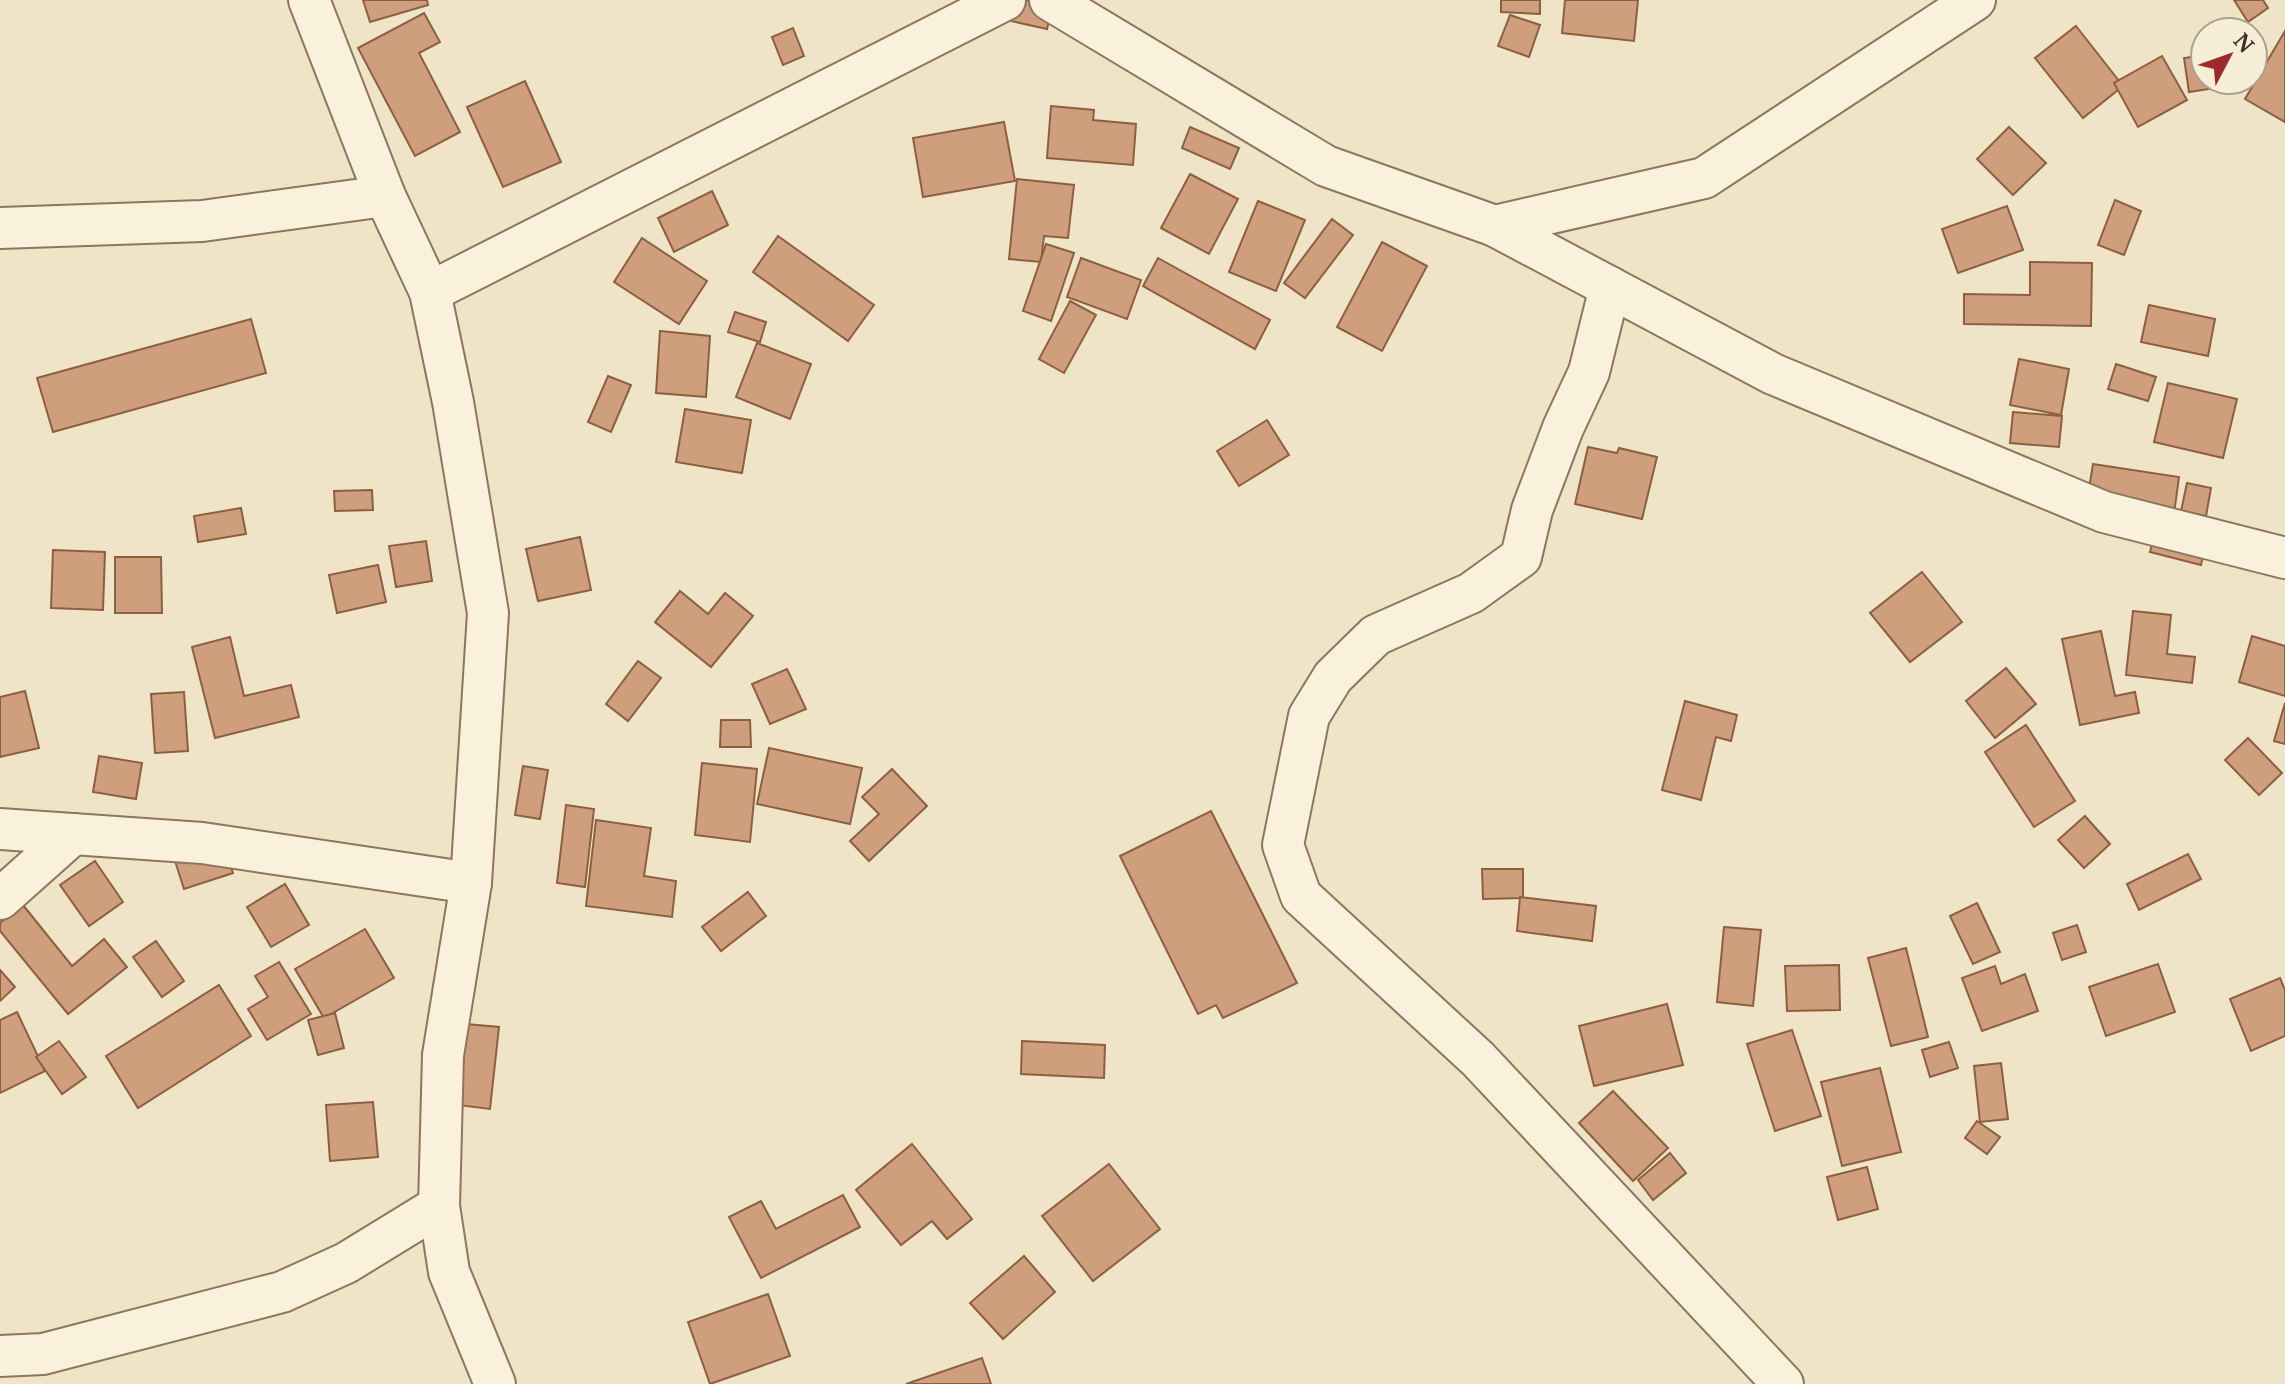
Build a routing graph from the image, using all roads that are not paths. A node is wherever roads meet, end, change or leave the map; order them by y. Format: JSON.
{"nodes":[{"id":1,"x":309,"y":0,"type":"edge"},
{"id":2,"x":1005,"y":0,"type":"edge"},
{"id":3,"x":1050,"y":0,"type":"edge"},
{"id":4,"x":1975,"y":0,"type":"edge"},
{"id":5,"x":385,"y":196,"type":"junction"},
{"id":6,"x":1495,"y":226,"type":"junction"},
{"id":7,"x":0,"y":228,"type":"edge"},
{"id":8,"x":1610,"y":287,"type":"junction"},
{"id":9,"x":430,"y":292,"type":"junction"},
{"id":10,"x":2285,"y":558,"type":"edge"},
{"id":11,"x":0,"y":829,"type":"edge"},
{"id":12,"x":73,"y":834,"type":"junction"},
{"id":13,"x":471,"y":883,"type":"junction"},
{"id":14,"x":0,"y":899,"type":"edge"},
{"id":15,"x":439,"y":1206,"type":"junction"},
{"id":16,"x":0,"y":1356,"type":"edge"},
{"id":17,"x":495,"y":1384,"type":"edge"},
{"id":18,"x":1783,"y":1384,"type":"edge"}],
"edges":[{"from":1,"to":5,"type":"street"},
{"from":2,"to":9,"type":"street"},
{"from":3,"to":6,"type":"street"},
{"from":4,"to":6,"type":"street"},
{"from":5,"to":7,"type":"street"},
{"from":5,"to":9,"type":"street"},
{"from":6,"to":8,"type":"street"},
{"from":8,"to":10,"type":"street"},
{"from":8,"to":18,"type":"street"},
{"from":9,"to":13,"type":"street"},
{"from":11,"to":12,"type":"street"},
{"from":12,"to":13,"type":"street"},
{"from":12,"to":14,"type":"street"},
{"from":13,"to":15,"type":"street"},
{"from":15,"to":16,"type":"street"},
{"from":15,"to":17,"type":"street"}]}
